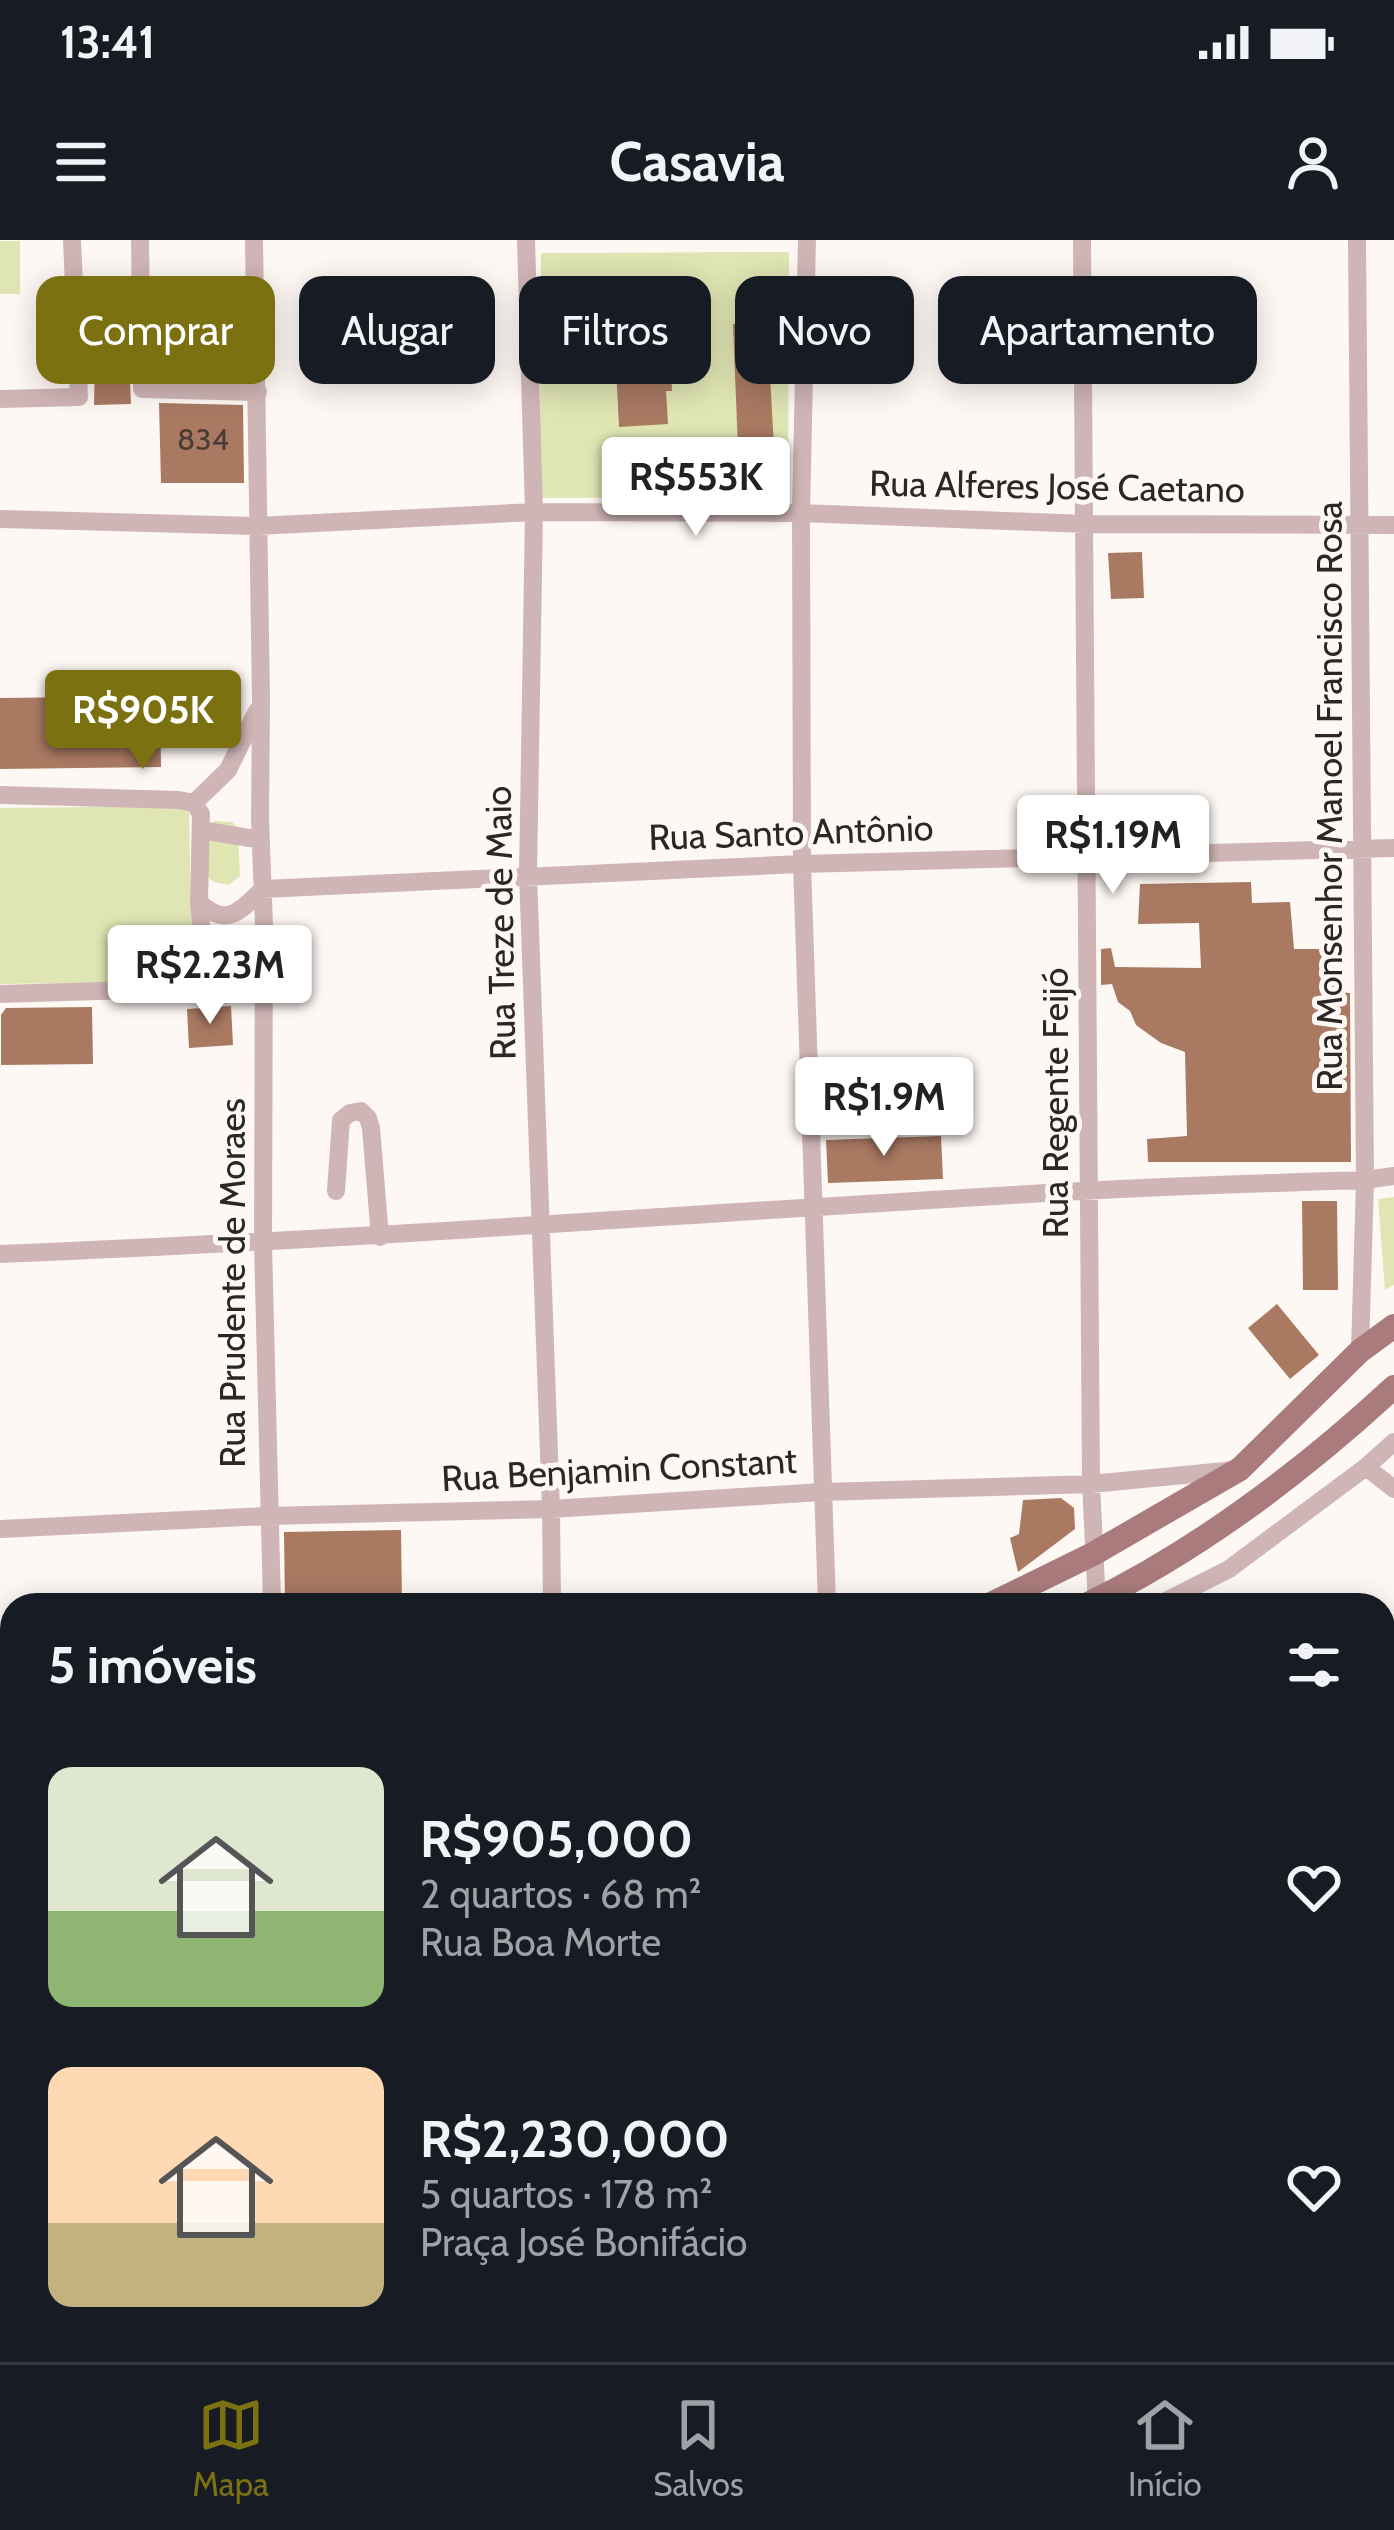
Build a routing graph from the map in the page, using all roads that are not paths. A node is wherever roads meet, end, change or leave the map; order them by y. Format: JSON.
{"nodes":[{"id":1,"x":72,"y":240,"type":"edge"},
{"id":2,"x":140,"y":240,"type":"edge"},
{"id":3,"x":254,"y":240,"type":"edge"},
{"id":4,"x":526,"y":240,"type":"edge"},
{"id":5,"x":807,"y":240,"type":"edge"},
{"id":6,"x":1082,"y":240,"type":"edge"},
{"id":7,"x":1357,"y":240,"type":"edge"},
{"id":8,"x":258,"y":392,"type":"junction"},
{"id":9,"x":0,"y":399,"type":"edge"},
{"id":10,"x":534,"y":512,"type":"junction"},
{"id":11,"x":801,"y":513,"type":"junction"},
{"id":12,"x":0,"y":519,"type":"edge"},
{"id":13,"x":1085,"y":524,"type":"junction"},
{"id":14,"x":1360,"y":524,"type":"junction"},
{"id":15,"x":1394,"y":525,"type":"edge"},
{"id":16,"x":257,"y":526,"type":"junction"},
{"id":17,"x":261,"y":701,"type":"junction"},
{"id":18,"x":0,"y":795,"type":"edge"},
{"id":19,"x":194,"y":802,"type":"junction"},
{"id":20,"x":201,"y":830,"type":"junction"},
{"id":21,"x":261,"y":840,"type":"junction"},
{"id":22,"x":1394,"y":848,"type":"edge"},
{"id":23,"x":1362,"y":849,"type":"junction"},
{"id":24,"x":1086,"y":855,"type":"junction"},
{"id":25,"x":802,"y":864,"type":"junction"},
{"id":26,"x":528,"y":875,"type":"junction"},
{"id":27,"x":263,"y":889,"type":"junction"},
{"id":28,"x":199,"y":902,"type":"junction"},
{"id":29,"x":264,"y":986,"type":"junction"},
{"id":30,"x":192,"y":989,"type":"junction"},
{"id":31,"x":0,"y":994,"type":"edge"},
{"id":32,"x":1394,"y":1176,"type":"edge"},
{"id":33,"x":1364,"y":1180,"type":"junction"},
{"id":34,"x":336,"y":1191,"type":"dead end"},
{"id":35,"x":1088,"y":1191,"type":"junction"},
{"id":36,"x":814,"y":1207,"type":"junction"},
{"id":37,"x":542,"y":1224,"type":"junction"},
{"id":38,"x":380,"y":1237,"type":"junction"},
{"id":39,"x":263,"y":1244,"type":"junction"},
{"id":40,"x":0,"y":1254,"type":"edge"},
{"id":41,"x":1394,"y":1326,"type":"edge"},
{"id":42,"x":1360,"y":1351,"type":"junction"},
{"id":43,"x":1394,"y":1387,"type":"edge"},
{"id":44,"x":1394,"y":1442,"type":"edge"},
{"id":45,"x":1366,"y":1467,"type":"junction"},
{"id":46,"x":1240,"y":1469,"type":"junction"},
{"id":47,"x":1091,"y":1484,"type":"junction"},
{"id":48,"x":1394,"y":1489,"type":"edge"},
{"id":49,"x":823,"y":1492,"type":"junction"},
{"id":50,"x":551,"y":1509,"type":"junction"},
{"id":51,"x":267,"y":1516,"type":"junction"},
{"id":52,"x":0,"y":1529,"type":"edge"},
{"id":53,"x":1093,"y":1554,"type":"junction"},
{"id":54,"x":271,"y":1593,"type":"edge"},
{"id":55,"x":552,"y":1593,"type":"edge"},
{"id":56,"x":827,"y":1593,"type":"edge"},
{"id":57,"x":1013,"y":1593,"type":"edge"},
{"id":58,"x":1093,"y":1593,"type":"edge"},
{"id":59,"x":1112,"y":1593,"type":"edge"},
{"id":60,"x":1182,"y":1593,"type":"edge"},
{"id":61,"x":0,"y":2277,"type":"edge"},
{"id":62,"x":0,"y":2362,"type":"edge"}],
"edges":[{"from":1,"to":9,"type":"street"},
{"from":2,"to":8,"type":"street"},
{"from":3,"to":8,"type":"street","name":"Rua Prudente de Moraes"},
{"from":4,"to":10,"type":"street","name":"Rua Treze de Maio"},
{"from":5,"to":11,"type":"street"},
{"from":6,"to":13,"type":"street","name":"Rua Regente Feijó"},
{"from":7,"to":14,"type":"street","name":"Rua Monsenhor Manoel Francisco Rosa"},
{"from":8,"to":16,"type":"street","name":"Rua Prudente de Moraes"},
{"from":10,"to":11,"type":"street","name":"Rua Alferes José Caetano"},
{"from":10,"to":16,"type":"street","name":"Rua Alferes José Caetano"},
{"from":10,"to":26,"type":"street","name":"Rua Treze de Maio"},
{"from":11,"to":13,"type":"street","name":"Rua Alferes José Caetano"},
{"from":11,"to":25,"type":"street"},
{"from":12,"to":16,"type":"street","name":"Rua Alferes José Caetano"},
{"from":13,"to":14,"type":"street","name":"Rua Alferes José Caetano"},
{"from":13,"to":24,"type":"street","name":"Rua Regente Feijó"},
{"from":14,"to":15,"type":"street","name":"Rua Alferes José Caetano"},
{"from":14,"to":23,"type":"street","name":"Rua Monsenhor Manoel Francisco Rosa"},
{"from":16,"to":17,"type":"street","name":"Rua Prudente de Moraes"},
{"from":17,"to":19,"type":"street"},
{"from":17,"to":21,"type":"street","name":"Rua Prudente de Moraes"},
{"from":18,"to":19,"type":"street"},
{"from":19,"to":20,"type":"street"},
{"from":20,"to":21,"type":"street"},
{"from":20,"to":28,"type":"street"},
{"from":21,"to":27,"type":"street","name":"Rua Prudente de Moraes"},
{"from":22,"to":23,"type":"street","name":"Rua Santo Antônio"},
{"from":23,"to":24,"type":"street","name":"Rua Santo Antônio"},
{"from":23,"to":33,"type":"street","name":"Rua Monsenhor Manoel Francisco Rosa"},
{"from":24,"to":25,"type":"street","name":"Rua Santo Antônio"},
{"from":24,"to":35,"type":"street","name":"Rua Regente Feijó"},
{"from":25,"to":26,"type":"street","name":"Rua Santo Antônio"},
{"from":25,"to":36,"type":"street"},
{"from":26,"to":27,"type":"street","name":"Rua Santo Antônio"},
{"from":26,"to":37,"type":"street","name":"Rua Treze de Maio"},
{"from":27,"to":28,"type":"street"},
{"from":27,"to":29,"type":"street","name":"Rua Prudente de Moraes"},
{"from":28,"to":30,"type":"street"},
{"from":29,"to":30,"type":"street"},
{"from":29,"to":39,"type":"street","name":"Rua Prudente de Moraes"},
{"from":30,"to":31,"type":"street"},
{"from":32,"to":33,"type":"street"},
{"from":33,"to":35,"type":"street"},
{"from":33,"to":42,"type":"street","name":"Rua Monsenhor Manoel Francisco Rosa"},
{"from":34,"to":38,"type":"street"},
{"from":35,"to":36,"type":"street"},
{"from":35,"to":47,"type":"street","name":"Rua Regente Feijó"},
{"from":36,"to":37,"type":"street"},
{"from":36,"to":49,"type":"street"},
{"from":37,"to":38,"type":"street"},
{"from":37,"to":50,"type":"street","name":"Rua Treze de Maio"},
{"from":38,"to":39,"type":"street"},
{"from":39,"to":40,"type":"street"},
{"from":39,"to":51,"type":"street","name":"Rua Prudente de Moraes"},
{"from":41,"to":42,"type":"main road"},
{"from":42,"to":46,"type":"main road"},
{"from":43,"to":59,"type":"main road"},
{"from":44,"to":45,"type":"street"},
{"from":45,"to":48,"type":"street"},
{"from":45,"to":60,"type":"street"},
{"from":46,"to":47,"type":"street","name":"Rua Benjamin Constant"},
{"from":46,"to":53,"type":"main road"},
{"from":47,"to":49,"type":"street","name":"Rua Benjamin Constant"},
{"from":47,"to":53,"type":"street","name":"Rua Regente Feijó"},
{"from":49,"to":50,"type":"street","name":"Rua Benjamin Constant"},
{"from":49,"to":56,"type":"street"},
{"from":50,"to":51,"type":"street","name":"Rua Benjamin Constant"},
{"from":50,"to":55,"type":"street","name":"Rua Treze de Maio"},
{"from":51,"to":52,"type":"street","name":"Rua Benjamin Constant"},
{"from":51,"to":54,"type":"street","name":"Rua Prudente de Moraes"},
{"from":53,"to":57,"type":"main road"},
{"from":53,"to":58,"type":"street","name":"Rua Regente Feijó"},
{"from":61,"to":62,"type":"street"}]}
